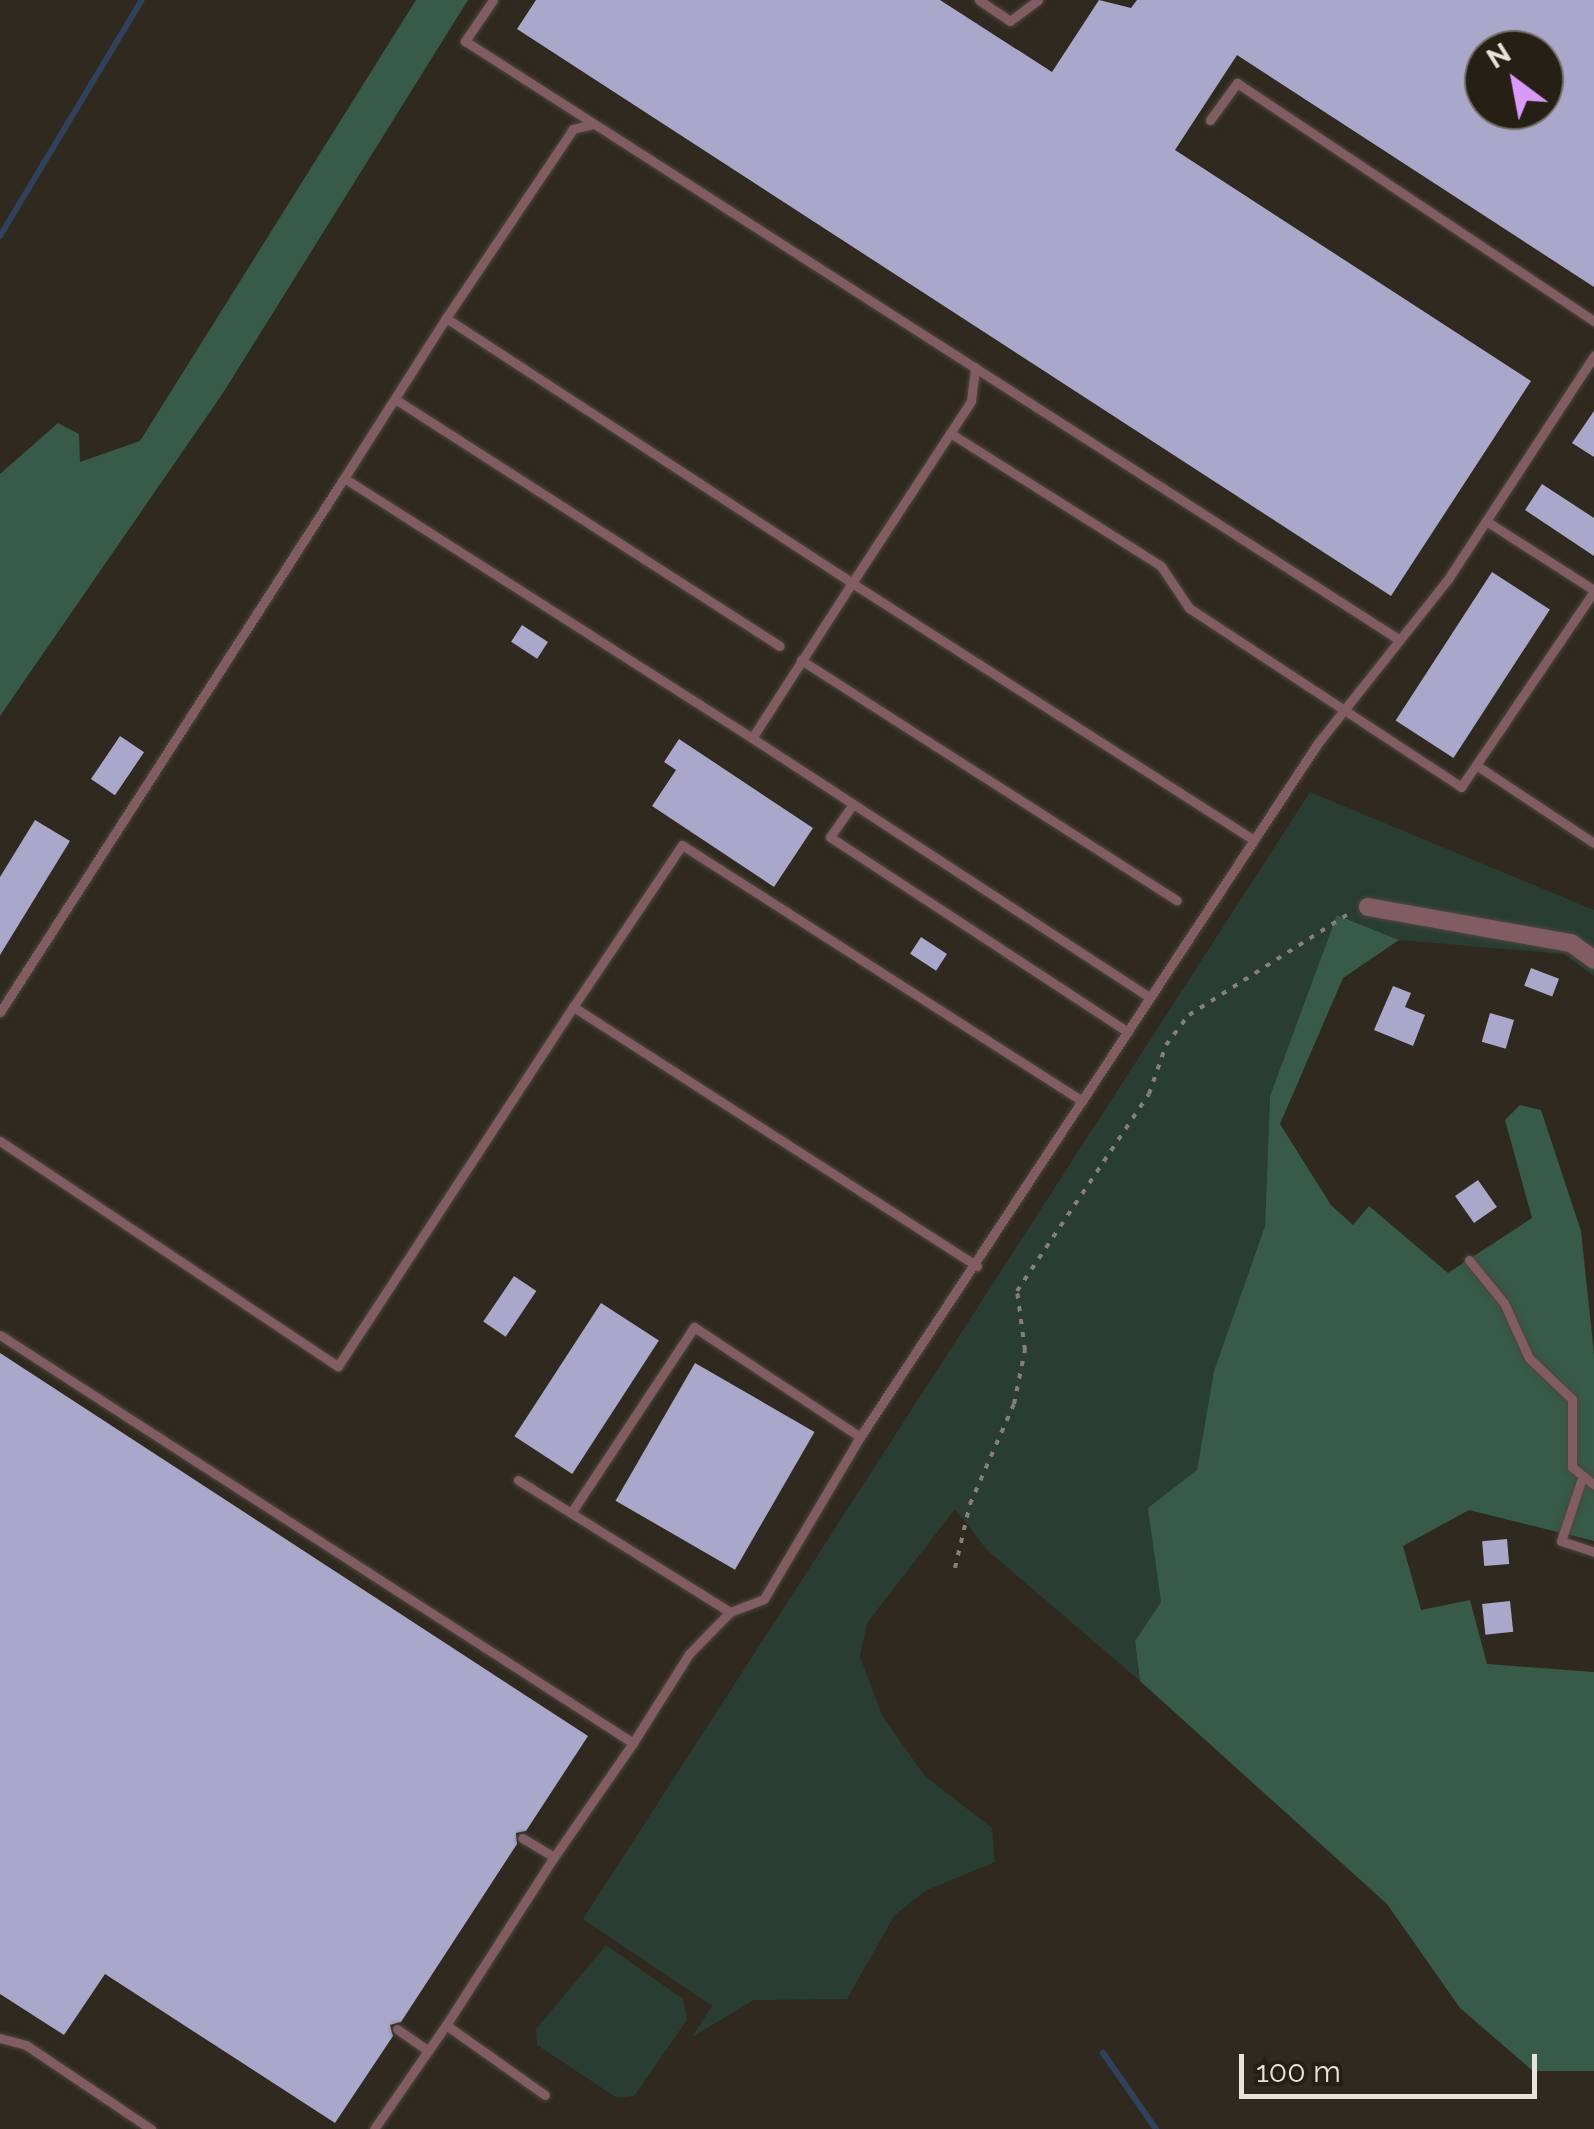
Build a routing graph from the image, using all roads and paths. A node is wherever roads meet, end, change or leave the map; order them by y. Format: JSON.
{"nodes":[{"id":1,"x":493,"y":0,"type":"edge"},
{"id":2,"x":979,"y":0,"type":"edge"},
{"id":3,"x":1038,"y":0,"type":"edge"},
{"id":4,"x":1210,"y":120,"type":"dead end"},
{"id":5,"x":594,"y":124,"type":"junction"},
{"id":6,"x":446,"y":318,"type":"junction"},
{"id":7,"x":1594,"y":321,"type":"edge"},
{"id":8,"x":1594,"y":356,"type":"edge"},
{"id":9,"x":975,"y":368,"type":"junction"},
{"id":10,"x":395,"y":399,"type":"junction"},
{"id":11,"x":950,"y":433,"type":"junction"},
{"id":12,"x":344,"y":478,"type":"junction"},
{"id":13,"x":1486,"y":521,"type":"junction"},
{"id":14,"x":852,"y":583,"type":"junction"},
{"id":15,"x":1594,"y":591,"type":"edge"},
{"id":16,"x":1400,"y":640,"type":"junction"},
{"id":17,"x":780,"y":646,"type":"dead end"},
{"id":18,"x":802,"y":660,"type":"junction"},
{"id":19,"x":1344,"y":710,"type":"junction"},
{"id":20,"x":752,"y":738,"type":"junction"},
{"id":21,"x":1476,"y":765,"type":"junction"},
{"id":22,"x":853,"y":804,"type":"junction"},
{"id":23,"x":1254,"y":840,"type":"junction"},
{"id":24,"x":1594,"y":843,"type":"edge"},
{"id":25,"x":1176,"y":900,"type":"dead end"},
{"id":26,"x":1368,"y":907,"type":"joint"},
{"id":27,"x":1594,"y":960,"type":"edge"},
{"id":28,"x":1150,"y":997,"type":"junction"},
{"id":29,"x":572,"y":1007,"type":"junction"},
{"id":30,"x":0,"y":1012,"type":"edge"},
{"id":31,"x":1128,"y":1032,"type":"junction"},
{"id":32,"x":1082,"y":1101,"type":"junction"},
{"id":33,"x":0,"y":1141,"type":"edge"},
{"id":34,"x":1469,"y":1260,"type":"dead end"},
{"id":35,"x":977,"y":1266,"type":"junction"},
{"id":36,"x":0,"y":1335,"type":"edge"},
{"id":37,"x":860,"y":1438,"type":"junction"},
{"id":38,"x":518,"y":1480,"type":"dead end"},
{"id":39,"x":1580,"y":1481,"type":"junction"},
{"id":40,"x":1594,"y":1485,"type":"edge"},
{"id":41,"x":571,"y":1513,"type":"junction"},
{"id":42,"x":1594,"y":1552,"type":"edge"},
{"id":43,"x":954,"y":1568,"type":"dead end"},
{"id":44,"x":730,"y":1612,"type":"junction"},
{"id":45,"x":633,"y":1742,"type":"junction"},
{"id":46,"x":522,"y":1838,"type":"dead end"},
{"id":47,"x":554,"y":1857,"type":"junction"},
{"id":48,"x":446,"y":2025,"type":"junction"},
{"id":49,"x":397,"y":2029,"type":"dead end"},
{"id":50,"x":0,"y":2038,"type":"edge"},
{"id":51,"x":428,"y":2051,"type":"junction"},
{"id":52,"x":545,"y":2095,"type":"dead end"},
{"id":53,"x":151,"y":2129,"type":"edge"},
{"id":54,"x":374,"y":2129,"type":"edge"}],
"edges":[{"from":1,"to":5,"type":"lane"},
{"from":2,"to":3,"type":"lane"},
{"from":4,"to":7,"type":"lane"},
{"from":5,"to":6,"type":"lane"},
{"from":5,"to":9,"type":"lane"},
{"from":6,"to":10,"type":"lane"},
{"from":6,"to":14,"type":"lane"},
{"from":8,"to":13,"type":"lane"},
{"from":9,"to":11,"type":"lane"},
{"from":9,"to":16,"type":"lane"},
{"from":10,"to":12,"type":"lane"},
{"from":10,"to":17,"type":"lane"},
{"from":11,"to":14,"type":"lane"},
{"from":11,"to":19,"type":"lane"},
{"from":12,"to":20,"type":"lane"},
{"from":12,"to":30,"type":"lane"},
{"from":13,"to":15,"type":"lane"},
{"from":13,"to":16,"type":"lane"},
{"from":14,"to":18,"type":"lane"},
{"from":14,"to":23,"type":"lane"},
{"from":15,"to":21,"type":"lane"},
{"from":16,"to":19,"type":"lane"},
{"from":18,"to":20,"type":"lane"},
{"from":18,"to":25,"type":"lane"},
{"from":19,"to":21,"type":"lane"},
{"from":19,"to":23,"type":"lane"},
{"from":20,"to":22,"type":"lane"},
{"from":21,"to":24,"type":"lane"},
{"from":22,"to":28,"type":"lane"},
{"from":22,"to":31,"type":"lane"},
{"from":23,"to":28,"type":"lane"},
{"from":26,"to":27,"type":"street"},
{"from":26,"to":43,"type":"path"},
{"from":28,"to":31,"type":"lane"},
{"from":29,"to":32,"type":"lane"},
{"from":29,"to":33,"type":"lane"},
{"from":29,"to":35,"type":"lane"},
{"from":31,"to":32,"type":"lane"},
{"from":32,"to":35,"type":"lane"},
{"from":34,"to":39,"type":"lane"},
{"from":35,"to":37,"type":"lane"},
{"from":36,"to":45,"type":"lane"},
{"from":37,"to":41,"type":"lane"},
{"from":37,"to":44,"type":"lane"},
{"from":38,"to":41,"type":"lane"},
{"from":39,"to":40,"type":"lane"},
{"from":39,"to":42,"type":"lane"},
{"from":41,"to":44,"type":"lane"},
{"from":44,"to":45,"type":"lane"},
{"from":45,"to":47,"type":"lane"},
{"from":46,"to":47,"type":"lane"},
{"from":47,"to":48,"type":"lane"},
{"from":48,"to":51,"type":"lane"},
{"from":48,"to":52,"type":"lane"},
{"from":49,"to":51,"type":"lane"},
{"from":50,"to":53,"type":"lane"},
{"from":51,"to":54,"type":"lane"}]}
